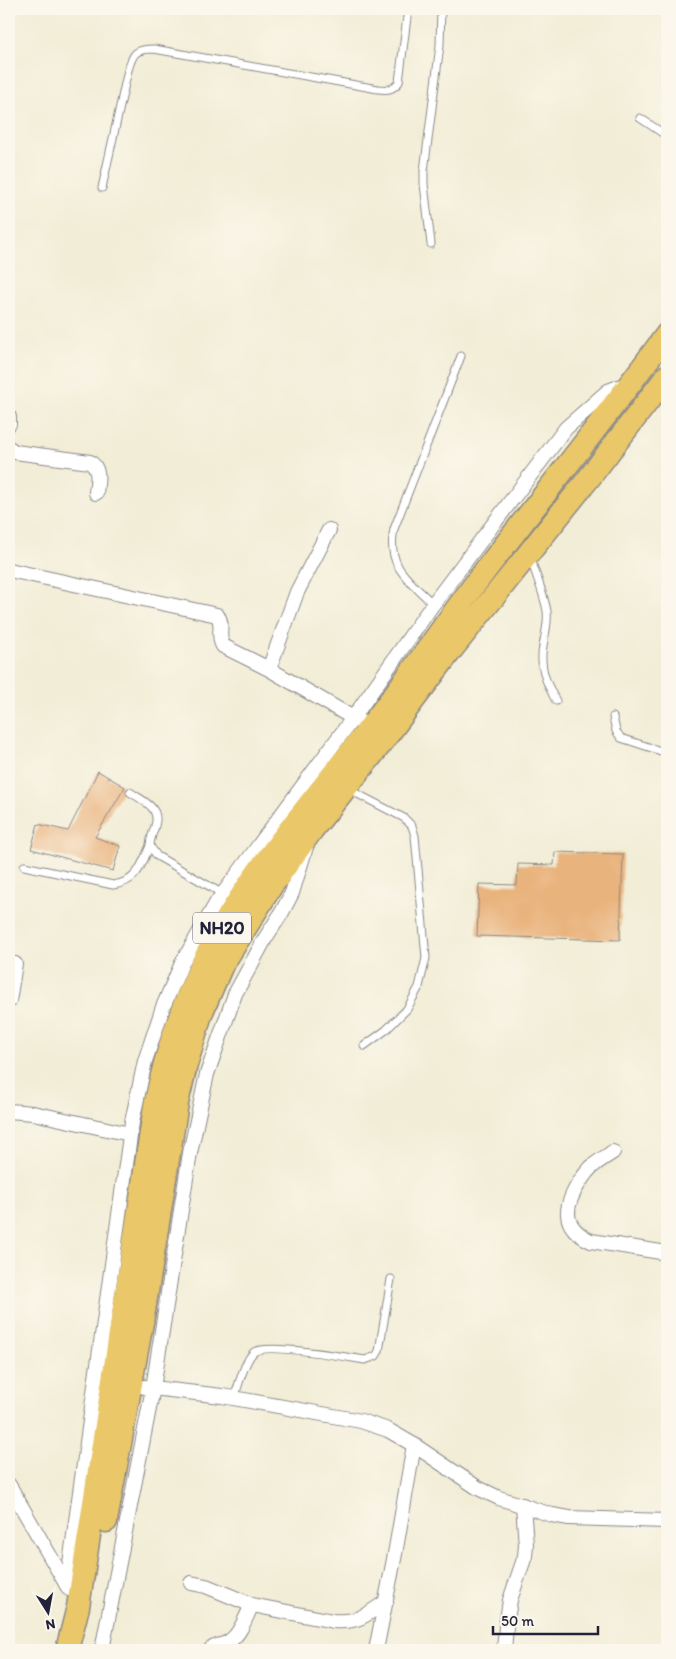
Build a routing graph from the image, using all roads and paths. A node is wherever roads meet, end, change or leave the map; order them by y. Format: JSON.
{"nodes":[{"id":1,"x":408,"y":9,"type":"edge"},
{"id":2,"x":441,"y":9,"type":"edge"},
{"id":3,"x":640,"y":118,"type":"dead end"},
{"id":4,"x":667,"y":136,"type":"edge"},
{"id":5,"x":102,"y":188,"type":"dead end"},
{"id":6,"x":430,"y":244,"type":"dead end"},
{"id":7,"x":667,"y":334,"type":"edge"},
{"id":8,"x":461,"y":356,"type":"dead end"},
{"id":9,"x":667,"y":376,"type":"edge"},
{"id":10,"x":632,"y":382,"type":"junction"},
{"id":11,"x":9,"y":417,"type":"edge"},
{"id":12,"x":9,"y":424,"type":"edge"},
{"id":13,"x":9,"y":448,"type":"edge"},
{"id":14,"x":96,"y":493,"type":"dead end"},
{"id":15,"x":329,"y":530,"type":"dead end"},
{"id":16,"x":529,"y":554,"type":"junction"},
{"id":17,"x":9,"y":570,"type":"edge"},
{"id":18,"x":433,"y":604,"type":"junction"},
{"id":19,"x":270,"y":669,"type":"junction"},
{"id":20,"x":556,"y":701,"type":"dead end"},
{"id":21,"x":613,"y":717,"type":"dead end"},
{"id":22,"x":370,"y":727,"type":"junction"},
{"id":23,"x":667,"y":753,"type":"edge"},
{"id":24,"x":346,"y":788,"type":"junction"},
{"id":25,"x":130,"y":792,"type":"dead end"},
{"id":26,"x":312,"y":830,"type":"junction"},
{"id":27,"x":150,"y":846,"type":"junction"},
{"id":28,"x":24,"y":866,"type":"dead end"},
{"id":29,"x":223,"y":894,"type":"junction"},
{"id":30,"x":15,"y":964,"type":"dead end"},
{"id":31,"x":9,"y":1001,"type":"edge"},
{"id":32,"x":364,"y":1046,"type":"dead end"},
{"id":33,"x":9,"y":1112,"type":"edge"},
{"id":34,"x":130,"y":1134,"type":"junction"},
{"id":35,"x":613,"y":1152,"type":"dead end"},
{"id":36,"x":667,"y":1253,"type":"edge"},
{"id":37,"x":391,"y":1279,"type":"dead end"},
{"id":38,"x":131,"y":1387,"type":"junction"},
{"id":39,"x":153,"y":1388,"type":"junction"},
{"id":40,"x":234,"y":1398,"type":"junction"},
{"id":41,"x":414,"y":1445,"type":"junction"},
{"id":42,"x":9,"y":1485,"type":"edge"},
{"id":43,"x":523,"y":1506,"type":"junction"},
{"id":44,"x":667,"y":1521,"type":"edge"},
{"id":45,"x":191,"y":1583,"type":"dead end"},
{"id":46,"x":67,"y":1586,"type":"junction"},
{"id":47,"x":386,"y":1602,"type":"junction"},
{"id":48,"x":252,"y":1605,"type":"junction"},
{"id":49,"x":78,"y":1608,"type":"junction"},
{"id":50,"x":67,"y":1650,"type":"edge"},
{"id":51,"x":82,"y":1650,"type":"edge"},
{"id":52,"x":102,"y":1650,"type":"edge"},
{"id":53,"x":210,"y":1650,"type":"edge"},
{"id":54,"x":376,"y":1650,"type":"edge"},
{"id":55,"x":504,"y":1650,"type":"edge"}],
"edges":[{"from":1,"to":5,"type":"lane"},
{"from":2,"to":6,"type":"lane"},
{"from":3,"to":4,"type":"lane"},
{"from":7,"to":10,"type":"highway","number":"NH20"},
{"from":8,"to":18,"type":"lane"},
{"from":9,"to":16,"type":"highway","number":"NH20"},
{"from":10,"to":18,"type":"street"},
{"from":10,"to":22,"type":"highway","number":"NH20"},
{"from":11,"to":12,"type":"street"},
{"from":13,"to":14,"type":"street"},
{"from":15,"to":19,"type":"street"},
{"from":16,"to":20,"type":"lane"},
{"from":16,"to":22,"type":"highway","number":"NH20"},
{"from":17,"to":19,"type":"street"},
{"from":18,"to":22,"type":"street"},
{"from":19,"to":22,"type":"street"},
{"from":21,"to":23,"type":"lane"},
{"from":22,"to":24,"type":"highway","number":"NH20"},
{"from":22,"to":29,"type":"street"},
{"from":22,"to":49,"type":"highway","number":"NH20"},
{"from":24,"to":26,"type":"highway","number":"NH20"},
{"from":24,"to":32,"type":"lane"},
{"from":25,"to":27,"type":"lane"},
{"from":26,"to":38,"type":"highway","number":"NH20"},
{"from":26,"to":39,"type":"street"},
{"from":27,"to":28,"type":"lane"},
{"from":27,"to":29,"type":"lane"},
{"from":29,"to":34,"type":"street"},
{"from":30,"to":31,"type":"street"},
{"from":33,"to":34,"type":"street"},
{"from":34,"to":46,"type":"street"},
{"from":35,"to":36,"type":"street"},
{"from":37,"to":40,"type":"lane"},
{"from":38,"to":39,"type":"street"},
{"from":38,"to":51,"type":"highway","number":"NH20"},
{"from":39,"to":40,"type":"street"},
{"from":39,"to":52,"type":"street"},
{"from":40,"to":41,"type":"street"},
{"from":41,"to":43,"type":"street"},
{"from":41,"to":47,"type":"street"},
{"from":42,"to":46,"type":"street"},
{"from":43,"to":44,"type":"street"},
{"from":43,"to":55,"type":"street"},
{"from":45,"to":48,"type":"street"},
{"from":46,"to":49,"type":"street"},
{"from":47,"to":48,"type":"street"},
{"from":47,"to":54,"type":"street"},
{"from":48,"to":53,"type":"street"},
{"from":49,"to":50,"type":"highway","number":"NH20"}]}
